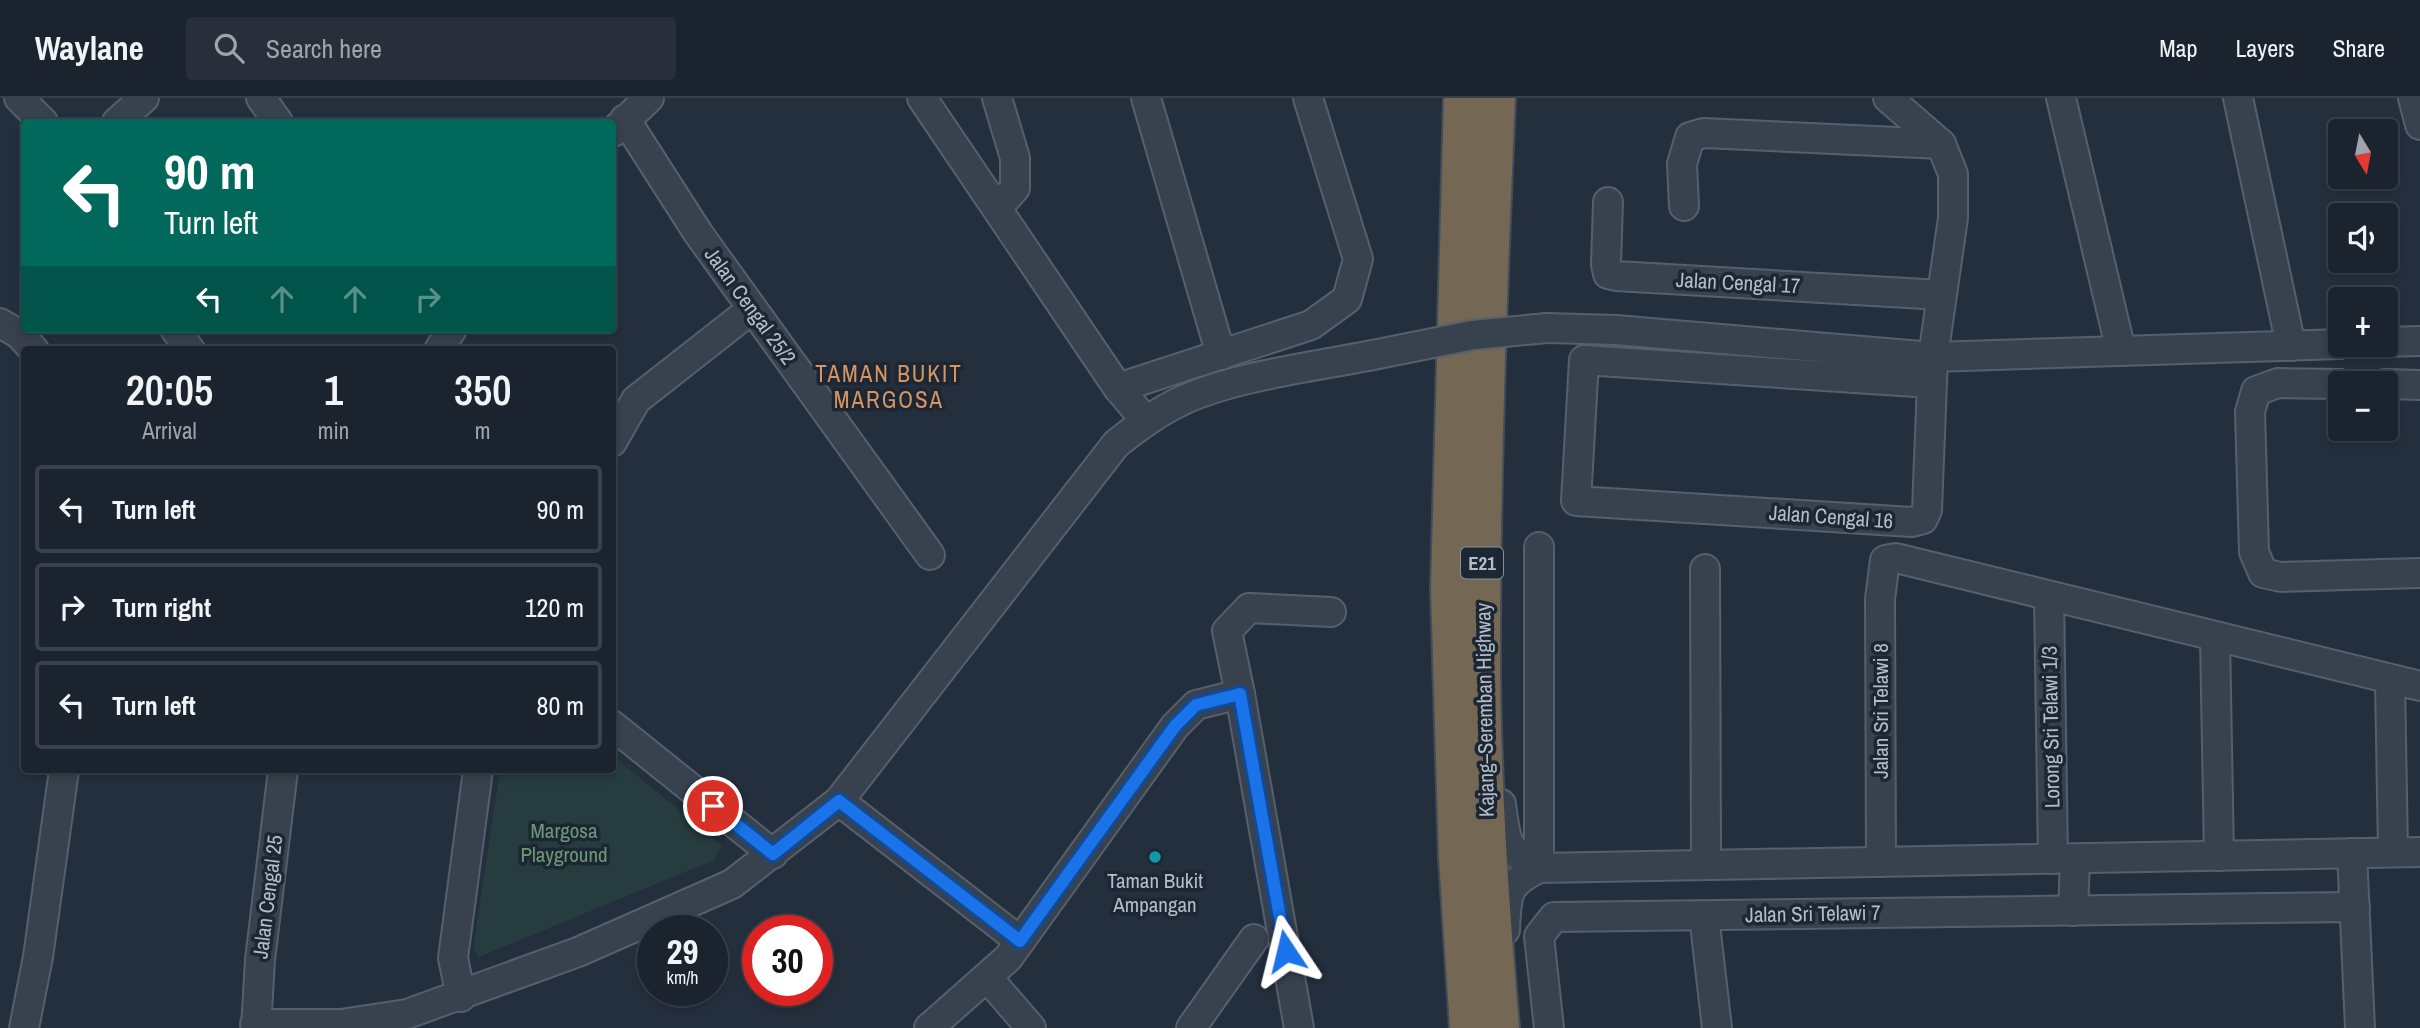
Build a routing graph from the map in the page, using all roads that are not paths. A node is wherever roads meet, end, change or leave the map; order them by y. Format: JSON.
{"nodes":[{"id":1,"x":19,"y":98,"type":"edge"},
{"id":2,"x":144,"y":98,"type":"edge"},
{"id":3,"x":261,"y":98,"type":"edge"},
{"id":4,"x":649,"y":98,"type":"edge"},
{"id":5,"x":922,"y":98,"type":"edge"},
{"id":6,"x":997,"y":98,"type":"edge"},
{"id":7,"x":1146,"y":98,"type":"edge"},
{"id":8,"x":1308,"y":98,"type":"edge"},
{"id":9,"x":1463,"y":98,"type":"edge"},
{"id":10,"x":1496,"y":98,"type":"edge"},
{"id":11,"x":1888,"y":98,"type":"edge"},
{"id":12,"x":2061,"y":98,"type":"edge"},
{"id":13,"x":2238,"y":98,"type":"edge"},
{"id":14,"x":2413,"y":98,"type":"edge"},
{"id":15,"x":40,"y":119,"type":"edge"},
{"id":16,"x":120,"y":119,"type":"edge"},
{"id":17,"x":276,"y":119,"type":"edge"},
{"id":18,"x":2420,"y":125,"type":"edge"},
{"id":19,"x":619,"y":126,"type":"edge"},
{"id":20,"x":1941,"y":144,"type":"junction"},
{"id":21,"x":1608,"y":202,"type":"dead end"},
{"id":22,"x":1684,"y":206,"type":"dead end"},
{"id":23,"x":998,"y":207,"type":"junction"},
{"id":24,"x":1941,"y":295,"type":"junction"},
{"id":25,"x":752,"y":309,"type":"junction"},
{"id":26,"x":0,"y":323,"type":"edge"},
{"id":27,"x":2420,"y":341,"type":"edge"},
{"id":28,"x":2398,"y":342,"type":"edge"},
{"id":29,"x":2328,"y":344,"type":"edge"},
{"id":30,"x":30,"y":346,"type":"edge"},
{"id":31,"x":2291,"y":346,"type":"junction"},
{"id":32,"x":2121,"y":351,"type":"junction"},
{"id":33,"x":1221,"y":355,"type":"junction"},
{"id":34,"x":1932,"y":370,"type":"junction"},
{"id":35,"x":2328,"y":384,"type":"edge"},
{"id":36,"x":2398,"y":384,"type":"edge"},
{"id":37,"x":2420,"y":385,"type":"edge"},
{"id":38,"x":1118,"y":388,"type":"junction"},
{"id":39,"x":1146,"y":421,"type":"junction"},
{"id":40,"x":616,"y":435,"type":"edge"},
{"id":41,"x":1539,"y":547,"type":"dead end"},
{"id":42,"x":930,"y":555,"type":"dead end"},
{"id":43,"x":1705,"y":569,"type":"dead end"},
{"id":44,"x":2420,"y":573,"type":"edge"},
{"id":45,"x":2049,"y":596,"type":"junction"},
{"id":46,"x":1331,"y":612,"type":"dead end"},
{"id":47,"x":2216,"y":638,"type":"junction"},
{"id":48,"x":1481,"y":655,"type":"junction"},
{"id":49,"x":2390,"y":681,"type":"junction"},
{"id":50,"x":2420,"y":687,"type":"edge"},
{"id":51,"x":1240,"y":694,"type":"junction"},
{"id":52,"x":616,"y":728,"type":"edge"},
{"id":53,"x":65,"y":773,"type":"edge"},
{"id":54,"x":283,"y":773,"type":"edge"},
{"id":55,"x":478,"y":773,"type":"edge"},
{"id":56,"x":839,"y":801,"type":"junction"},
{"id":57,"x":2407,"y":852,"type":"edge"},
{"id":58,"x":2352,"y":853,"type":"junction"},
{"id":59,"x":773,"y":854,"type":"junction"},
{"id":60,"x":2219,"y":856,"type":"junction"},
{"id":61,"x":2064,"y":859,"type":"junction"},
{"id":62,"x":1881,"y":862,"type":"junction"},
{"id":63,"x":1706,"y":865,"type":"junction"},
{"id":64,"x":1539,"y":868,"type":"junction"},
{"id":65,"x":2355,"y":907,"type":"junction"},
{"id":66,"x":2073,"y":911,"type":"junction"},
{"id":67,"x":1704,"y":916,"type":"junction"},
{"id":68,"x":1254,"y":939,"type":"dead end"},
{"id":69,"x":1020,"y":941,"type":"junction"},
{"id":70,"x":987,"y":977,"type":"junction"},
{"id":71,"x":461,"y":997,"type":"junction"},
{"id":72,"x":256,"y":1026,"type":"edge"},
{"id":73,"x":1490,"y":1026,"type":"edge"},
{"id":74,"x":24,"y":1028,"type":"edge"},
{"id":75,"x":929,"y":1028,"type":"edge"},
{"id":76,"x":1031,"y":1028,"type":"edge"},
{"id":77,"x":1191,"y":1028,"type":"edge"},
{"id":78,"x":1299,"y":1028,"type":"edge"},
{"id":79,"x":1549,"y":1028,"type":"edge"},
{"id":80,"x":1717,"y":1028,"type":"edge"},
{"id":81,"x":2360,"y":1028,"type":"edge"}],
"edges":[{"from":1,"to":15,"type":"street"},
{"from":2,"to":16,"type":"street"},
{"from":3,"to":17,"type":"street"},
{"from":4,"to":19,"type":"street"},
{"from":5,"to":23,"type":"street"},
{"from":6,"to":23,"type":"street"},
{"from":7,"to":33,"type":"street"},
{"from":8,"to":33,"type":"street"},
{"from":9,"to":73,"type":"highway","name":"Kajang–Seremban Highway","number":"E21"},
{"from":10,"to":48,"type":"highway","name":"Kajang–Seremban Highway","number":"E21"},
{"from":11,"to":20,"type":"street"},
{"from":12,"to":32,"type":"street"},
{"from":13,"to":31,"type":"street"},
{"from":14,"to":18,"type":"street"},
{"from":19,"to":25,"type":"street","name":"Jalan Cengal 25/2"},
{"from":20,"to":22,"type":"street"},
{"from":20,"to":24,"type":"street","name":"Jalan Cengal 16"},
{"from":21,"to":24,"type":"street","name":"Jalan Cengal 17"},
{"from":23,"to":38,"type":"street"},
{"from":24,"to":34,"type":"street","name":"Jalan Cengal 16"},
{"from":25,"to":40,"type":"street"},
{"from":25,"to":42,"type":"street","name":"Jalan Cengal 25/2"},
{"from":26,"to":30,"type":"street"},
{"from":27,"to":28,"type":"street"},
{"from":29,"to":31,"type":"street"},
{"from":31,"to":32,"type":"street"},
{"from":32,"to":34,"type":"street"},
{"from":33,"to":38,"type":"street"},
{"from":34,"to":34,"type":"street","name":"Jalan Cengal 16"},
{"from":34,"to":39,"type":"street","bridge":true},
{"from":35,"to":44,"type":"street"},
{"from":36,"to":37,"type":"street"},
{"from":38,"to":39,"type":"street"},
{"from":39,"to":56,"type":"street"},
{"from":41,"to":64,"type":"street"},
{"from":43,"to":63,"type":"street"},
{"from":45,"to":47,"type":"street"},
{"from":45,"to":61,"type":"street","name":"Lorong Sri Telawi 1/3"},
{"from":45,"to":62,"type":"street","name":"Jalan Sri Telawi 8"},
{"from":46,"to":51,"type":"street"},
{"from":47,"to":49,"type":"street"},
{"from":47,"to":60,"type":"street"},
{"from":48,"to":64,"type":"street"},
{"from":48,"to":73,"type":"highway","name":"Kajang–Seremban Highway","number":"E21"},
{"from":49,"to":50,"type":"street"},
{"from":49,"to":57,"type":"street"},
{"from":51,"to":69,"type":"street"},
{"from":51,"to":78,"type":"street"},
{"from":52,"to":59,"type":"street"},
{"from":53,"to":74,"type":"street"},
{"from":54,"to":72,"type":"street","name":"Jalan Cengal 25"},
{"from":55,"to":71,"type":"street"},
{"from":56,"to":59,"type":"street"},
{"from":56,"to":69,"type":"street"},
{"from":57,"to":58,"type":"street"},
{"from":58,"to":60,"type":"street"},
{"from":58,"to":65,"type":"street"},
{"from":59,"to":71,"type":"street"},
{"from":60,"to":61,"type":"street"},
{"from":61,"to":62,"type":"street"},
{"from":61,"to":66,"type":"street","name":"Lorong Sri Telawi 1/3"},
{"from":62,"to":63,"type":"street"},
{"from":63,"to":64,"type":"street"},
{"from":64,"to":73,"type":"street"},
{"from":65,"to":66,"type":"street","name":"Jalan Sri Telawi 7"},
{"from":65,"to":81,"type":"street"},
{"from":66,"to":67,"type":"street","name":"Jalan Sri Telawi 7"},
{"from":67,"to":79,"type":"street","name":"Jalan Sri Telawi 7"},
{"from":67,"to":80,"type":"street"},
{"from":68,"to":77,"type":"street"},
{"from":69,"to":70,"type":"street"},
{"from":70,"to":75,"type":"street"},
{"from":70,"to":76,"type":"street"},
{"from":71,"to":72,"type":"street"}]}
